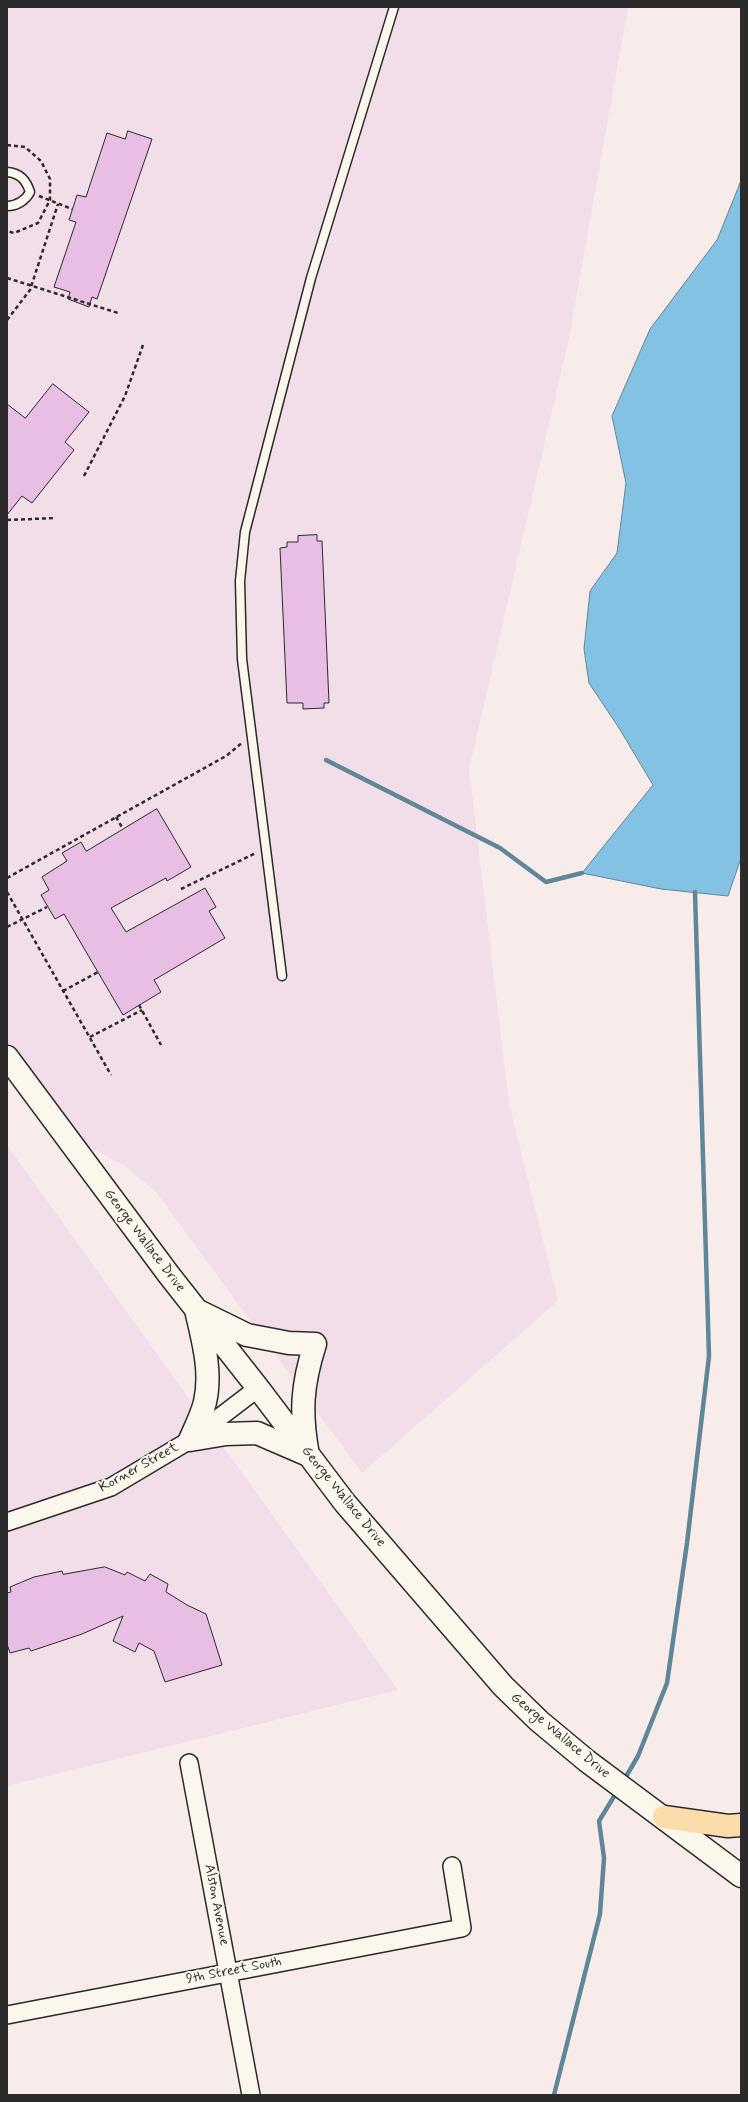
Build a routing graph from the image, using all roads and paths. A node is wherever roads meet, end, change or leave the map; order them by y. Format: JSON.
{"nodes":[{"id":1,"x":394,"y":7,"type":"edge"},
{"id":2,"x":7,"y":172,"type":"edge"},
{"id":3,"x":30,"y":192,"type":"junction"},
{"id":4,"x":58,"y":204,"type":"junction"},
{"id":5,"x":7,"y":206,"type":"edge"},
{"id":6,"x":72,"y":209,"type":"dead end"},
{"id":7,"x":7,"y":278,"type":"edge"},
{"id":8,"x":31,"y":285,"type":"junction"},
{"id":9,"x":118,"y":313,"type":"dead end"},
{"id":10,"x":7,"y":320,"type":"edge"},
{"id":11,"x":143,"y":345,"type":"dead end"},
{"id":12,"x":84,"y":476,"type":"dead end"},
{"id":13,"x":56,"y":518,"type":"dead end"},
{"id":14,"x":7,"y":520,"type":"edge"},
{"id":15,"x":252,"y":735,"type":"junction"},
{"id":16,"x":116,"y":817,"type":"junction"},
{"id":17,"x":123,"y":829,"type":"dead end"},
{"id":18,"x":266,"y":849,"type":"junction"},
{"id":19,"x":7,"y":878,"type":"edge"},
{"id":20,"x":182,"y":889,"type":"dead end"},
{"id":21,"x":7,"y":892,"type":"edge"},
{"id":22,"x":47,"y":906,"type":"dead end"},
{"id":23,"x":23,"y":920,"type":"junction"},
{"id":24,"x":7,"y":927,"type":"edge"},
{"id":25,"x":98,"y":972,"type":"dead end"},
{"id":26,"x":282,"y":976,"type":"dead end"},
{"id":27,"x":63,"y":991,"type":"junction"},
{"id":28,"x":139,"y":1005,"type":"dead end"},
{"id":29,"x":142,"y":1010,"type":"junction"},
{"id":30,"x":90,"y":1037,"type":"junction"},
{"id":31,"x":161,"y":1046,"type":"dead end"},
{"id":32,"x":7,"y":1058,"type":"edge"},
{"id":33,"x":111,"y":1075,"type":"dead end"},
{"id":34,"x":196,"y":1310,"type":"junction"},
{"id":35,"x":258,"y":1388,"type":"junction"},
{"id":36,"x":190,"y":1440,"type":"junction"},
{"id":37,"x":308,"y":1455,"type":"junction"},
{"id":38,"x":7,"y":1522,"type":"edge"},
{"id":39,"x":188,"y":1763,"type":"dead end"},
{"id":40,"x":664,"y":1817,"type":"junction"},
{"id":41,"x":741,"y":1825,"type":"edge"},
{"id":42,"x":452,"y":1866,"type":"dead end"},
{"id":43,"x":741,"y":1876,"type":"edge"},
{"id":44,"x":229,"y":1972,"type":"junction"},
{"id":45,"x":7,"y":2015,"type":"edge"},
{"id":46,"x":251,"y":2095,"type":"edge"}],
"edges":[{"from":1,"to":15,"type":"lane"},
{"from":2,"to":3,"type":"lane"},
{"from":3,"to":4,"type":"path"},
{"from":3,"to":5,"type":"lane"},
{"from":4,"to":6,"type":"path"},
{"from":4,"to":8,"type":"path"},
{"from":7,"to":8,"type":"path"},
{"from":8,"to":9,"type":"path"},
{"from":8,"to":10,"type":"path"},
{"from":11,"to":12,"type":"path"},
{"from":13,"to":14,"type":"path"},
{"from":15,"to":16,"type":"path"},
{"from":15,"to":18,"type":"lane"},
{"from":16,"to":17,"type":"path"},
{"from":16,"to":19,"type":"path"},
{"from":18,"to":20,"type":"path"},
{"from":18,"to":26,"type":"lane"},
{"from":21,"to":23,"type":"path"},
{"from":22,"to":23,"type":"path"},
{"from":23,"to":24,"type":"path"},
{"from":23,"to":27,"type":"path"},
{"from":25,"to":27,"type":"path"},
{"from":27,"to":30,"type":"path"},
{"from":28,"to":29,"type":"path"},
{"from":29,"to":30,"type":"path"},
{"from":29,"to":31,"type":"path"},
{"from":30,"to":33,"type":"path"},
{"from":32,"to":34,"type":"street","name":"George Wallace Drive"},
{"from":34,"to":35,"type":"street","name":"George Wallace Drive"},
{"from":34,"to":36,"type":"street"},
{"from":34,"to":37,"type":"street"},
{"from":35,"to":36,"type":"street","name":"Korner Street"},
{"from":35,"to":37,"type":"street","name":"George Wallace Drive"},
{"from":36,"to":37,"type":"street"},
{"from":36,"to":38,"type":"street","name":"Korner Street"},
{"from":37,"to":40,"type":"street","name":"George Wallace Drive"},
{"from":39,"to":44,"type":"street","name":"Alston Avenue"},
{"from":40,"to":41,"type":"highway"},
{"from":40,"to":43,"type":"street","name":"George Wallace Drive"},
{"from":42,"to":44,"type":"street","name":"9th Street South"},
{"from":44,"to":45,"type":"street","name":"9th Street South"},
{"from":44,"to":46,"type":"street","name":"Alston Avenue"}]}
